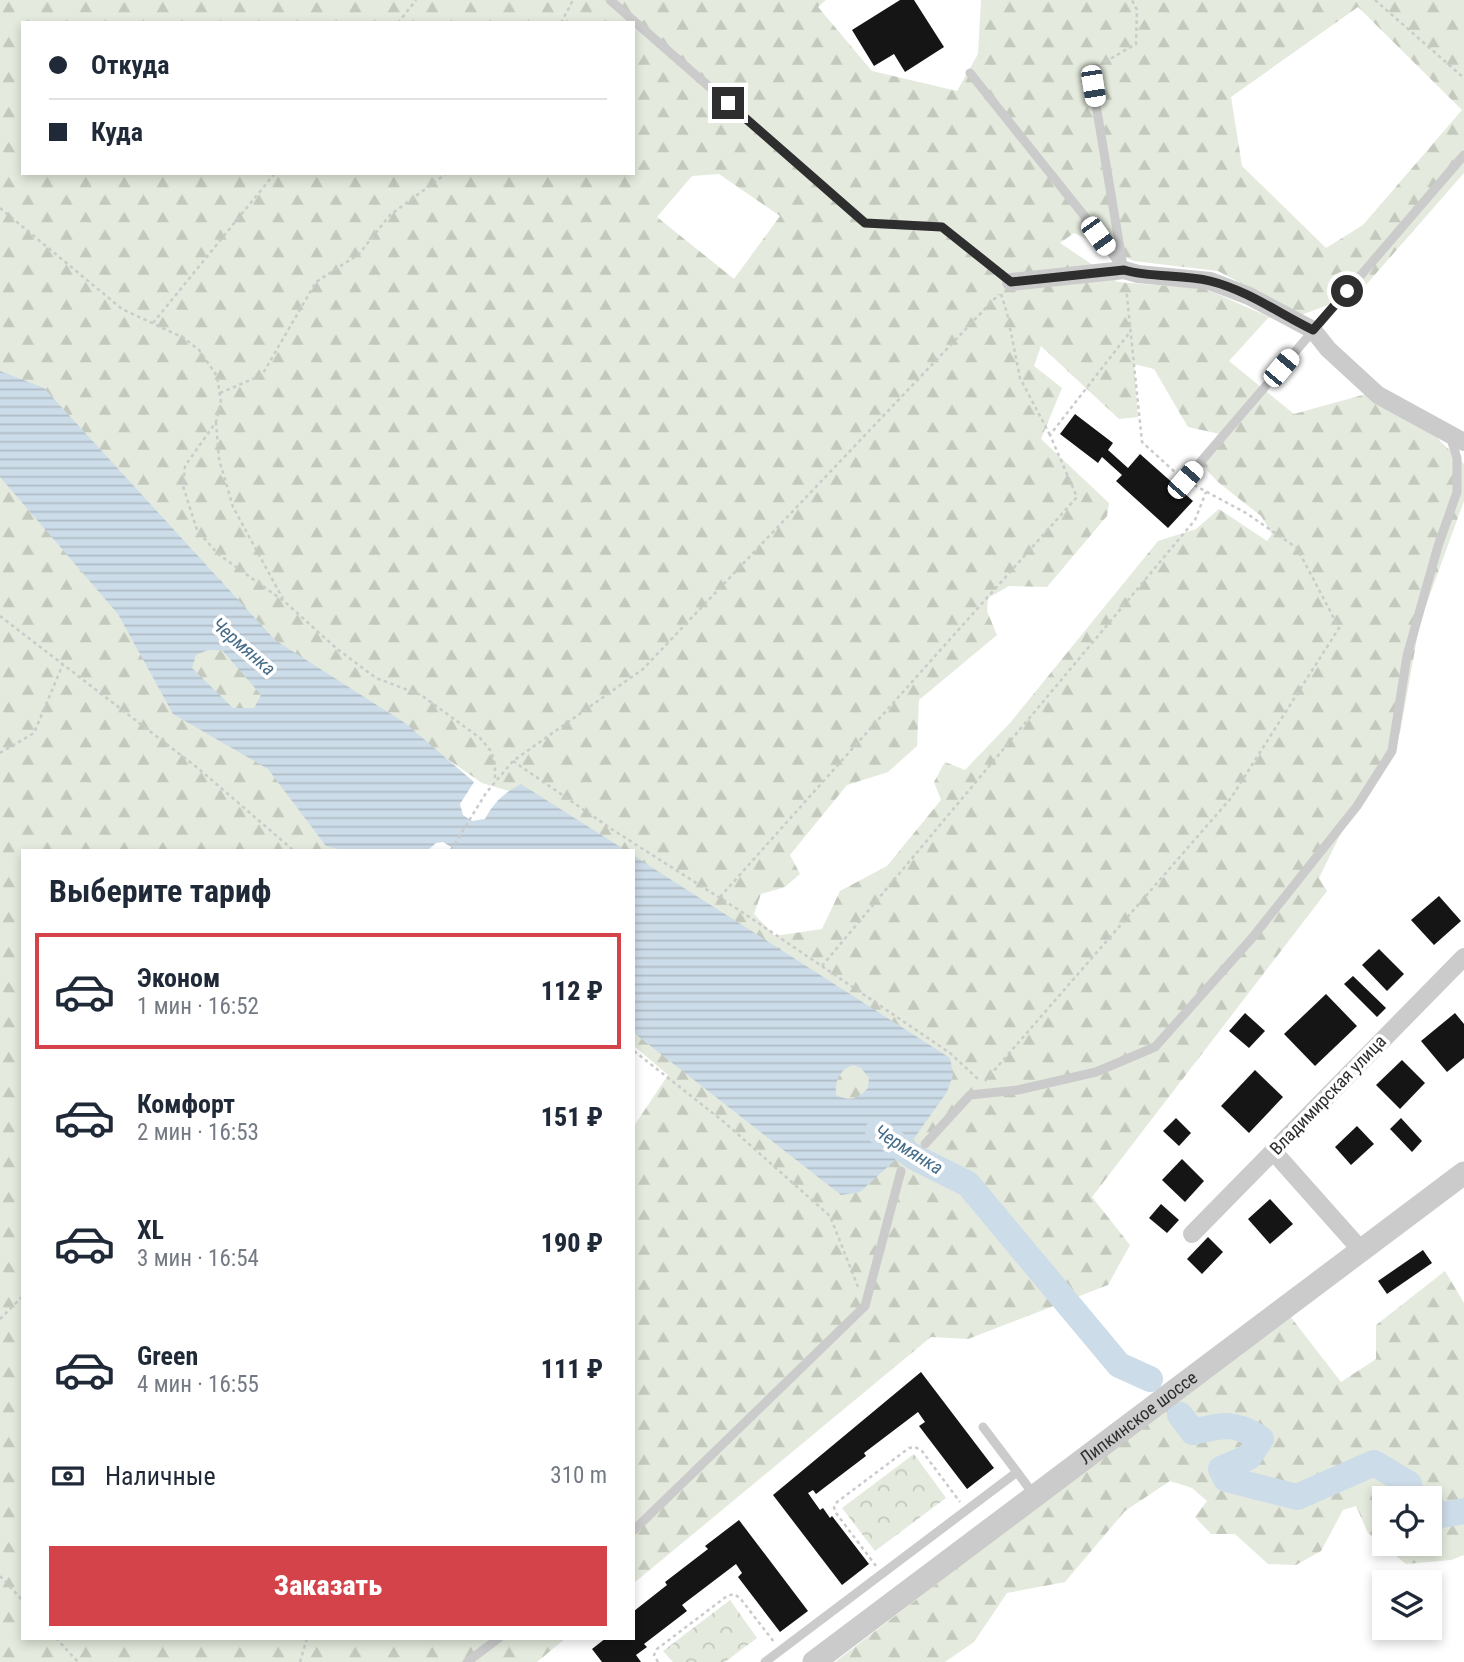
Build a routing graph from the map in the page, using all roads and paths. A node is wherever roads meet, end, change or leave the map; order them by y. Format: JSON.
{"nodes":[{"id":1,"x":416,"y":0,"type":"edge"},
{"id":2,"x":573,"y":0,"type":"edge"},
{"id":3,"x":610,"y":0,"type":"edge"},
{"id":4,"x":1132,"y":0,"type":"edge"},
{"id":5,"x":1375,"y":0,"type":"edge"},
{"id":6,"x":400,"y":21,"type":"edge"},
{"id":7,"x":562,"y":21,"type":"edge"},
{"id":8,"x":634,"y":21,"type":"edge"},
{"id":9,"x":635,"y":22,"type":"edge"},
{"id":10,"x":1096,"y":68,"type":"joint"},
{"id":11,"x":970,"y":73,"type":"dead end"},
{"id":12,"x":1464,"y":78,"type":"edge"},
{"id":13,"x":1464,"y":156,"type":"edge"},
{"id":14,"x":273,"y":175,"type":"edge"},
{"id":15,"x":444,"y":175,"type":"edge"},
{"id":16,"x":0,"y":208,"type":"edge"},
{"id":17,"x":1124,"y":270,"type":"junction"},
{"id":18,"x":1006,"y":287,"type":"junction"},
{"id":19,"x":153,"y":323,"type":"junction"},
{"id":20,"x":1313,"y":330,"type":"junction"},
{"id":21,"x":1130,"y":332,"type":"junction"},
{"id":22,"x":220,"y":393,"type":"junction"},
{"id":23,"x":216,"y":422,"type":"junction"},
{"id":24,"x":1050,"y":435,"type":"junction"},
{"id":25,"x":1457,"y":439,"type":"edge"},
{"id":26,"x":1185,"y":480,"type":"junction"},
{"id":27,"x":1206,"y":492,"type":"junction"},
{"id":28,"x":285,"y":602,"type":"junction"},
{"id":29,"x":0,"y":616,"type":"edge"},
{"id":30,"x":63,"y":664,"type":"junction"},
{"id":31,"x":0,"y":753,"type":"edge"},
{"id":32,"x":513,"y":761,"type":"junction"},
{"id":33,"x":495,"y":781,"type":"junction"},
{"id":34,"x":292,"y":849,"type":"edge"},
{"id":35,"x":452,"y":849,"type":"edge"},
{"id":36,"x":720,"y":897,"type":"junction"},
{"id":37,"x":1464,"y":957,"type":"edge"},
{"id":38,"x":822,"y":966,"type":"junction"},
{"id":39,"x":635,"y":1053,"type":"edge"},
{"id":40,"x":982,"y":1083,"type":"junction"},
{"id":41,"x":970,"y":1095,"type":"junction"},
{"id":42,"x":925,"y":1144,"type":"dead end"},
{"id":43,"x":1273,"y":1151,"type":"junction"},
{"id":44,"x":901,"y":1171,"type":"dead end"},
{"id":45,"x":1464,"y":1173,"type":"edge"},
{"id":46,"x":1192,"y":1234,"type":"dead end"},
{"id":47,"x":1361,"y":1250,"type":"junction"},
{"id":48,"x":21,"y":1298,"type":"edge"},
{"id":49,"x":865,"y":1306,"type":"junction"},
{"id":50,"x":0,"y":1319,"type":"edge"},
{"id":51,"x":983,"y":1427,"type":"dead end"},
{"id":52,"x":1017,"y":1472,"type":"junction"},
{"id":53,"x":1034,"y":1495,"type":"junction"},
{"id":54,"x":967,"y":1510,"type":"junction"},
{"id":55,"x":635,"y":1529,"type":"edge"},
{"id":56,"x":882,"y":1574,"type":"junction"},
{"id":57,"x":0,"y":1576,"type":"edge"},
{"id":58,"x":21,"y":1599,"type":"edge"},
{"id":59,"x":58,"y":1640,"type":"edge"},
{"id":60,"x":306,"y":1640,"type":"edge"},
{"id":61,"x":496,"y":1640,"type":"edge"},
{"id":62,"x":780,"y":1651,"type":"junction"},
{"id":63,"x":78,"y":1662,"type":"edge"},
{"id":64,"x":300,"y":1662,"type":"edge"},
{"id":65,"x":467,"y":1662,"type":"edge"},
{"id":66,"x":658,"y":1662,"type":"edge"},
{"id":67,"x":765,"y":1662,"type":"edge"},
{"id":68,"x":814,"y":1662,"type":"edge"}],
"edges":[{"from":1,"to":6,"type":"path"},
{"from":2,"to":7,"type":"path"},
{"from":3,"to":8,"type":"lane"},
{"from":4,"to":10,"type":"path"},
{"from":5,"to":12,"type":"path"},
{"from":9,"to":18,"type":"lane"},
{"from":10,"to":17,"type":"lane"},
{"from":11,"to":17,"type":"lane"},
{"from":13,"to":20,"type":"lane"},
{"from":14,"to":19,"type":"path"},
{"from":15,"to":22,"type":"path"},
{"from":16,"to":19,"type":"path"},
{"from":17,"to":18,"type":"street"},
{"from":17,"to":20,"type":"street"},
{"from":17,"to":21,"type":"path"},
{"from":18,"to":24,"type":"path"},
{"from":18,"to":32,"type":"path"},
{"from":19,"to":22,"type":"path"},
{"from":20,"to":25,"type":"street"},
{"from":20,"to":26,"type":"lane"},
{"from":21,"to":24,"type":"path"},
{"from":21,"to":26,"type":"path"},
{"from":22,"to":23,"type":"path"},
{"from":23,"to":28,"type":"path"},
{"from":23,"to":28,"type":"path"},
{"from":24,"to":36,"type":"path"},
{"from":25,"to":41,"type":"lane"},
{"from":26,"to":27,"type":"path"},
{"from":27,"to":38,"type":"path"},
{"from":27,"to":40,"type":"path"},
{"from":28,"to":33,"type":"path"},
{"from":29,"to":30,"type":"path"},
{"from":30,"to":31,"type":"path"},
{"from":30,"to":34,"type":"path"},
{"from":32,"to":33,"type":"path"},
{"from":32,"to":36,"type":"path"},
{"from":33,"to":35,"type":"path"},
{"from":36,"to":38,"type":"path"},
{"from":37,"to":43,"type":"street","name":"Владимирская улица"},
{"from":38,"to":40,"type":"path"},
{"from":39,"to":49,"type":"path"},
{"from":40,"to":41,"type":"path"},
{"from":41,"to":42,"type":"lane"},
{"from":43,"to":46,"type":"street","name":"Владимирская улица"},
{"from":43,"to":47,"type":"street"},
{"from":44,"to":49,"type":"lane"},
{"from":45,"to":47,"type":"street","name":"Липкинское шоссе"},
{"from":47,"to":53,"type":"street","name":"Липкинское шоссе"},
{"from":48,"to":50,"type":"path"},
{"from":49,"to":55,"type":"lane"},
{"from":51,"to":52,"type":"lane"},
{"from":52,"to":53,"type":"lane"},
{"from":52,"to":54,"type":"lane"},
{"from":53,"to":68,"type":"street","name":"Липкинское шоссе"},
{"from":54,"to":56,"type":"lane"},
{"from":54,"to":56,"type":"path"},
{"from":56,"to":62,"type":"lane"},
{"from":57,"to":58,"type":"path"},
{"from":59,"to":63,"type":"path"},
{"from":60,"to":64,"type":"path"},
{"from":61,"to":65,"type":"lane"},
{"from":62,"to":66,"type":"path"},
{"from":62,"to":67,"type":"lane"}]}
